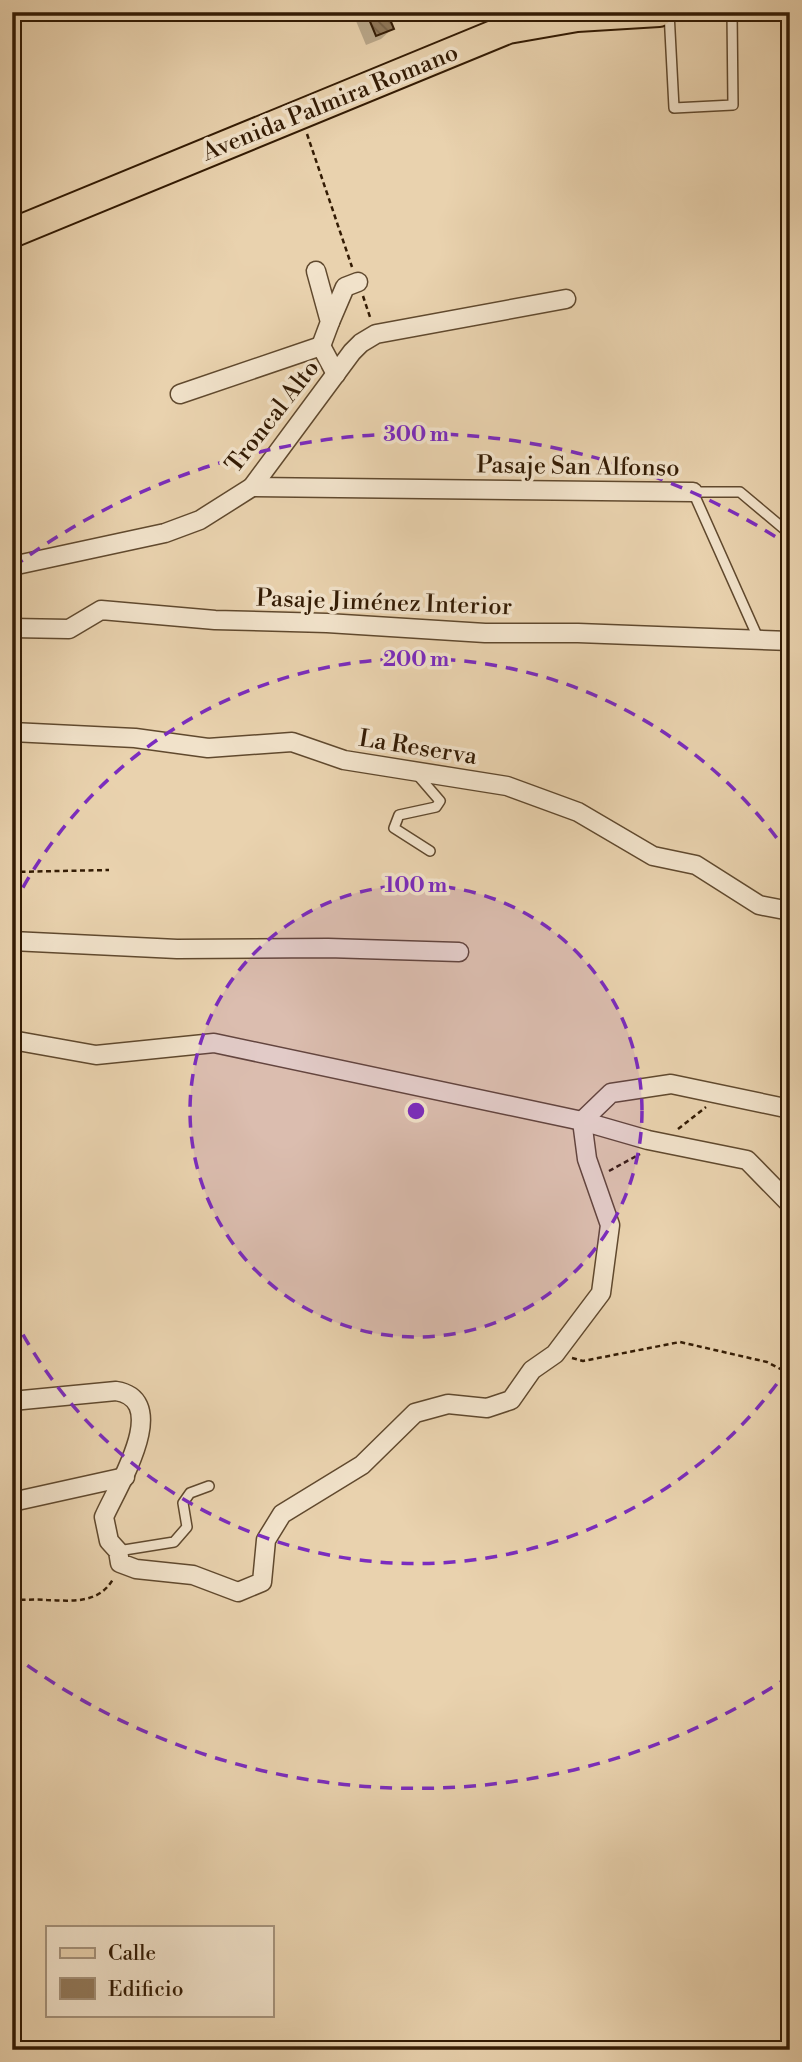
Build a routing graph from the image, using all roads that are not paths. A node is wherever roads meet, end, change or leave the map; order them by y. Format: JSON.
{"nodes":[{"id":1,"x":659,"y":12,"type":"edge"},
{"id":2,"x":669,"y":12,"type":"edge"},
{"id":3,"x":732,"y":12,"type":"edge"},
{"id":4,"x":12,"y":233,"type":"edge"},
{"id":5,"x":316,"y":271,"type":"dead end"},
{"id":6,"x":358,"y":282,"type":"road end"},
{"id":7,"x":566,"y":299,"type":"dead end"},
{"id":8,"x":330,"y":322,"type":"junction"},
{"id":9,"x":321,"y":346,"type":"junction"},
{"id":10,"x":336,"y":374,"type":"junction"},
{"id":11,"x":180,"y":394,"type":"dead end"},
{"id":12,"x":252,"y":487,"type":"junction"},
{"id":13,"x":693,"y":492,"type":"junction"},
{"id":14,"x":790,"y":534,"type":"edge"},
{"id":15,"x":12,"y":566,"type":"edge"},
{"id":16,"x":12,"y":628,"type":"edge"},
{"id":17,"x":759,"y":640,"type":"junction"},
{"id":18,"x":790,"y":641,"type":"edge"},
{"id":19,"x":12,"y":732,"type":"edge"},
{"id":20,"x":414,"y":771,"type":"junction"},
{"id":21,"x":430,"y":851,"type":"dead end"},
{"id":22,"x":790,"y":911,"type":"edge"},
{"id":23,"x":12,"y":941,"type":"edge"},
{"id":24,"x":459,"y":952,"type":"dead end"},
{"id":25,"x":12,"y":1040,"type":"edge"},
{"id":26,"x":790,"y":1109,"type":"edge"},
{"id":27,"x":582,"y":1121,"type":"junction"},
{"id":28,"x":790,"y":1204,"type":"edge"},
{"id":29,"x":12,"y":1401,"type":"edge"},
{"id":30,"x":125,"y":1477,"type":"junction"},
{"id":31,"x":209,"y":1486,"type":"dead end"},
{"id":32,"x":12,"y":1502,"type":"edge"},
{"id":33,"x":119,"y":1557,"type":"junction"}],
"edges":[{"from":1,"to":4,"type":"main road","name":"Avenida Palmira Romano"},
{"from":2,"to":3,"type":"lane"},
{"from":5,"to":8,"type":"street"},
{"from":6,"to":8,"type":"street"},
{"from":7,"to":10,"type":"street","name":"Troncal Alto"},
{"from":8,"to":9,"type":"street"},
{"from":9,"to":10,"type":"street"},
{"from":9,"to":11,"type":"street"},
{"from":10,"to":12,"type":"street","name":"Troncal Alto"},
{"from":12,"to":13,"type":"street","name":"Pasaje San Alfonso"},
{"from":12,"to":15,"type":"street","name":"Troncal Alto"},
{"from":13,"to":14,"type":"lane"},
{"from":13,"to":17,"type":"lane"},
{"from":16,"to":17,"type":"street","name":"Pasaje Jiménez Interior"},
{"from":17,"to":18,"type":"street","name":"Pasaje Jiménez Interior"},
{"from":19,"to":20,"type":"street","name":"La Reserva"},
{"from":20,"to":21,"type":"lane"},
{"from":20,"to":22,"type":"street","name":"La Reserva"},
{"from":23,"to":24,"type":"street"},
{"from":25,"to":27,"type":"street"},
{"from":26,"to":27,"type":"street"},
{"from":27,"to":28,"type":"street"},
{"from":27,"to":33,"type":"street"},
{"from":29,"to":30,"type":"street"},
{"from":30,"to":32,"type":"street"},
{"from":30,"to":33,"type":"street"},
{"from":31,"to":33,"type":"lane"}]}
